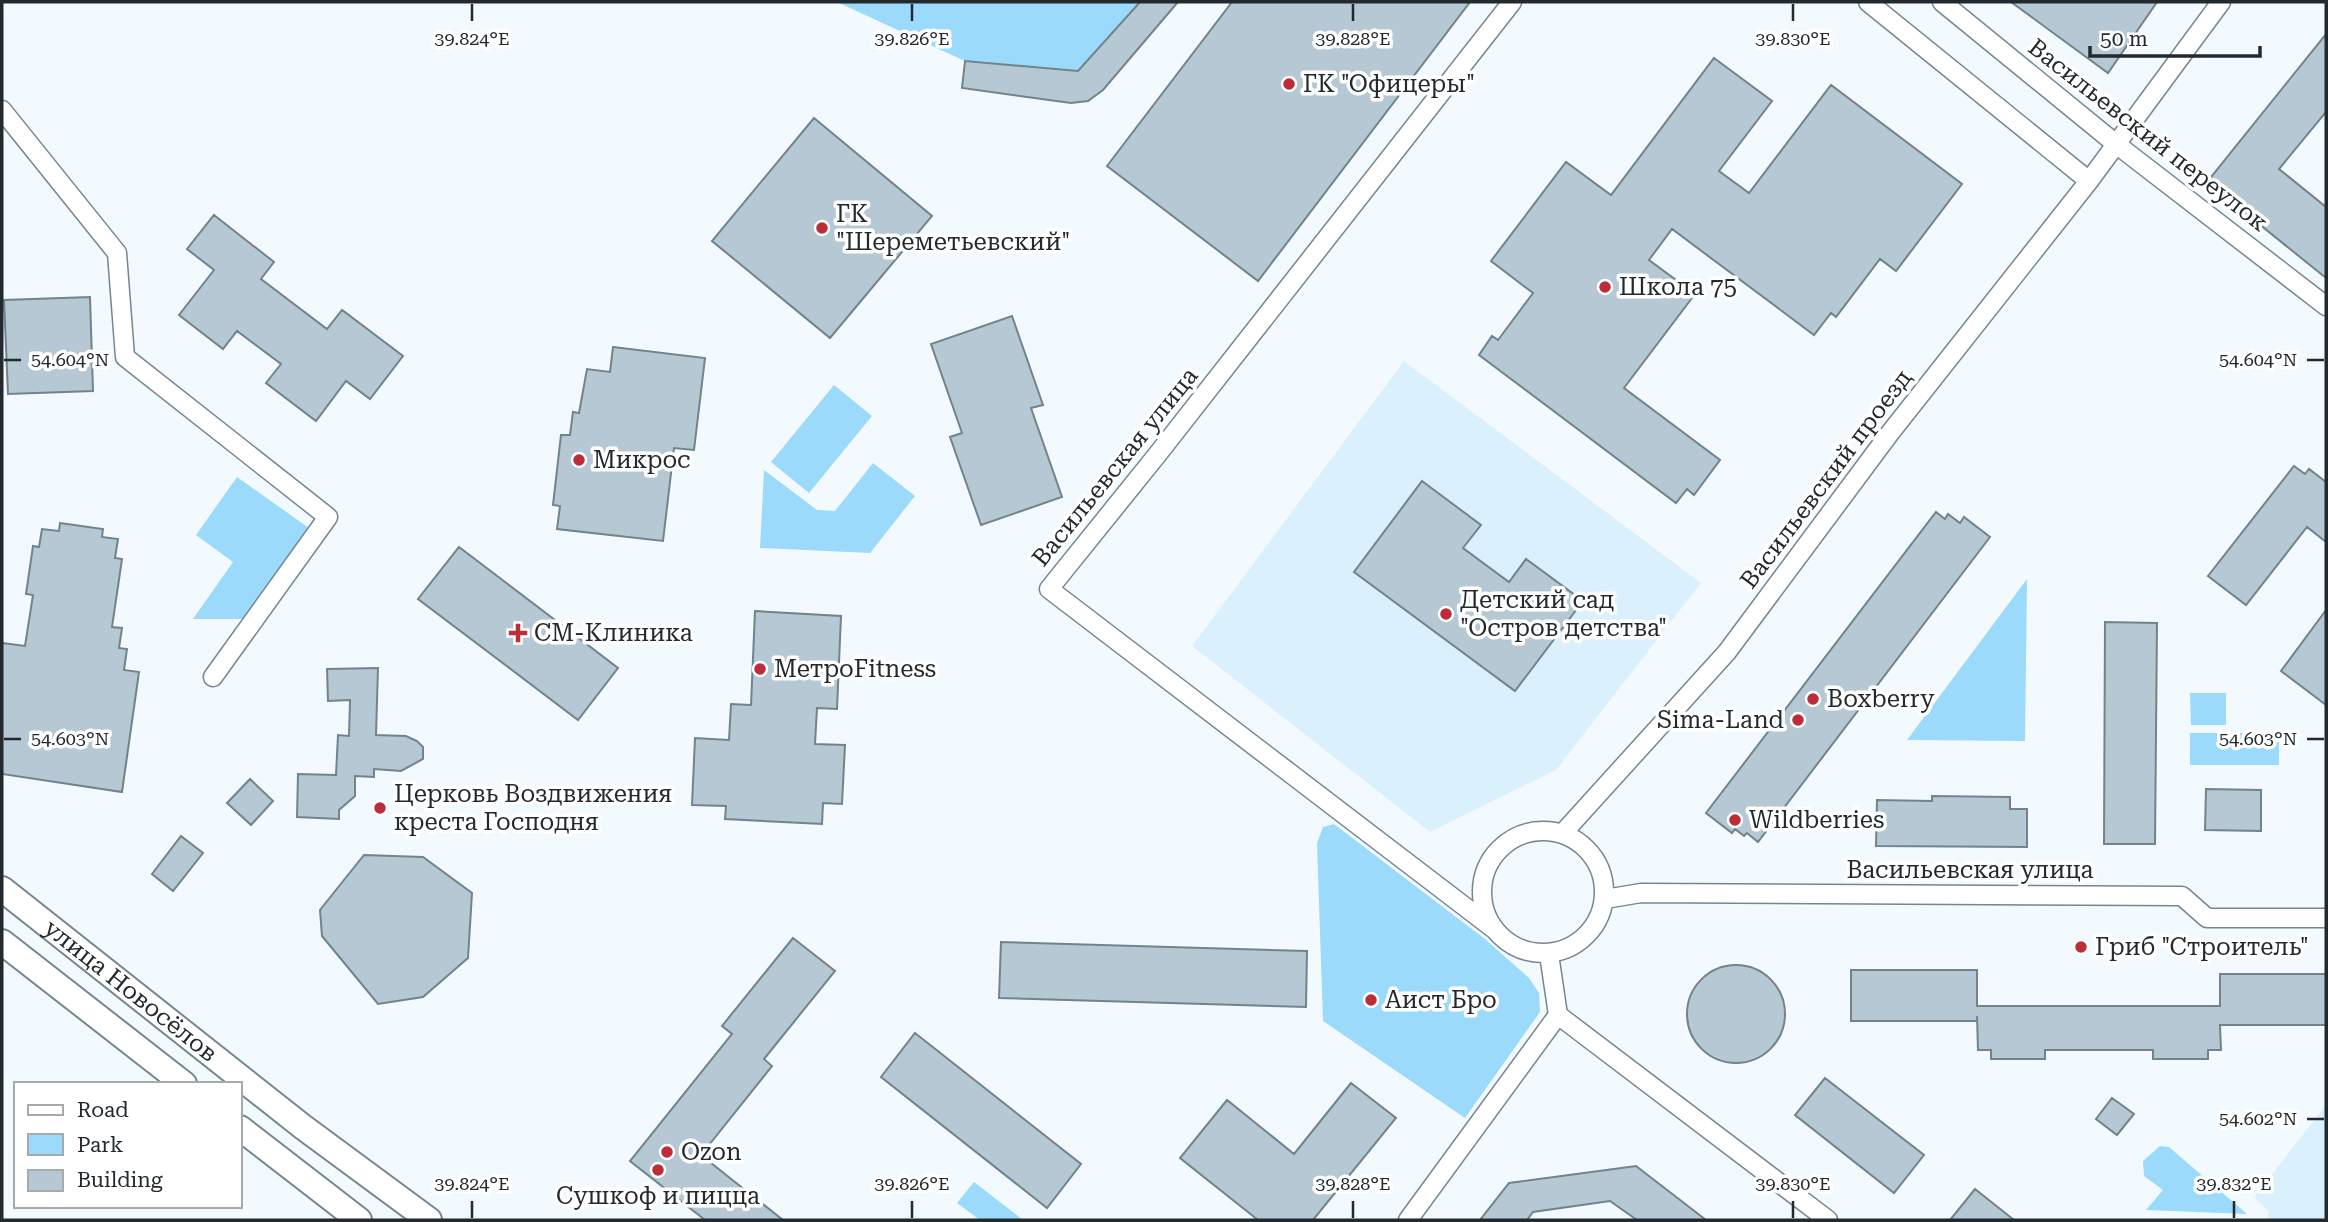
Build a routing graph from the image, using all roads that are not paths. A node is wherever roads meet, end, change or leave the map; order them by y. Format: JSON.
{"nodes":[{"id":1,"x":1512,"y":2,"type":"edge"},
{"id":2,"x":1868,"y":2,"type":"edge"},
{"id":3,"x":1942,"y":2,"type":"edge"},
{"id":4,"x":2221,"y":2,"type":"edge"},
{"id":5,"x":2,"y":110,"type":"edge"},
{"id":6,"x":2116,"y":144,"type":"junction"},
{"id":7,"x":2089,"y":181,"type":"junction"},
{"id":8,"x":2326,"y":306,"type":"edge"},
{"id":9,"x":213,"y":677,"type":"dead end"},
{"id":10,"x":1562,"y":834,"type":"junction"},
{"id":11,"x":2,"y":889,"type":"edge"},
{"id":12,"x":1605,"y":899,"type":"junction"},
{"id":13,"x":2326,"y":918,"type":"edge"},
{"id":14,"x":1494,"y":929,"type":"junction"},
{"id":15,"x":2,"y":942,"type":"edge"},
{"id":16,"x":1549,"y":954,"type":"junction"},
{"id":17,"x":1558,"y":1015,"type":"junction"},
{"id":18,"x":181,"y":1082,"type":"edge"},
{"id":19,"x":242,"y":1130,"type":"edge"},
{"id":20,"x":359,"y":1220,"type":"edge"},
{"id":21,"x":429,"y":1220,"type":"edge"},
{"id":22,"x":1408,"y":1220,"type":"edge"},
{"id":23,"x":1828,"y":1220,"type":"edge"}],
"edges":[{"from":1,"to":14,"type":"street","name":"Васильевская улица"},
{"from":2,"to":7,"type":"street"},
{"from":3,"to":6,"type":"street","name":"Васильевский переулок"},
{"from":4,"to":6,"type":"street","name":"Васильевский проезд"},
{"from":5,"to":9,"type":"street"},
{"from":6,"to":7,"type":"street","name":"Васильевский проезд"},
{"from":6,"to":8,"type":"street","name":"Васильевский переулок"},
{"from":7,"to":10,"type":"street","name":"Васильевский проезд"},
{"from":10,"to":12,"type":"street"},
{"from":10,"to":14,"type":"street"},
{"from":11,"to":21,"type":"main road","name":"улица Новосёлов"},
{"from":12,"to":13,"type":"street","name":"Васильевская улица"},
{"from":12,"to":16,"type":"street"},
{"from":14,"to":16,"type":"street"},
{"from":15,"to":18,"type":"main road","name":"улица Новосёлов"},
{"from":16,"to":17,"type":"street"},
{"from":17,"to":22,"type":"street"},
{"from":17,"to":23,"type":"street"},
{"from":19,"to":20,"type":"main road"}]}
